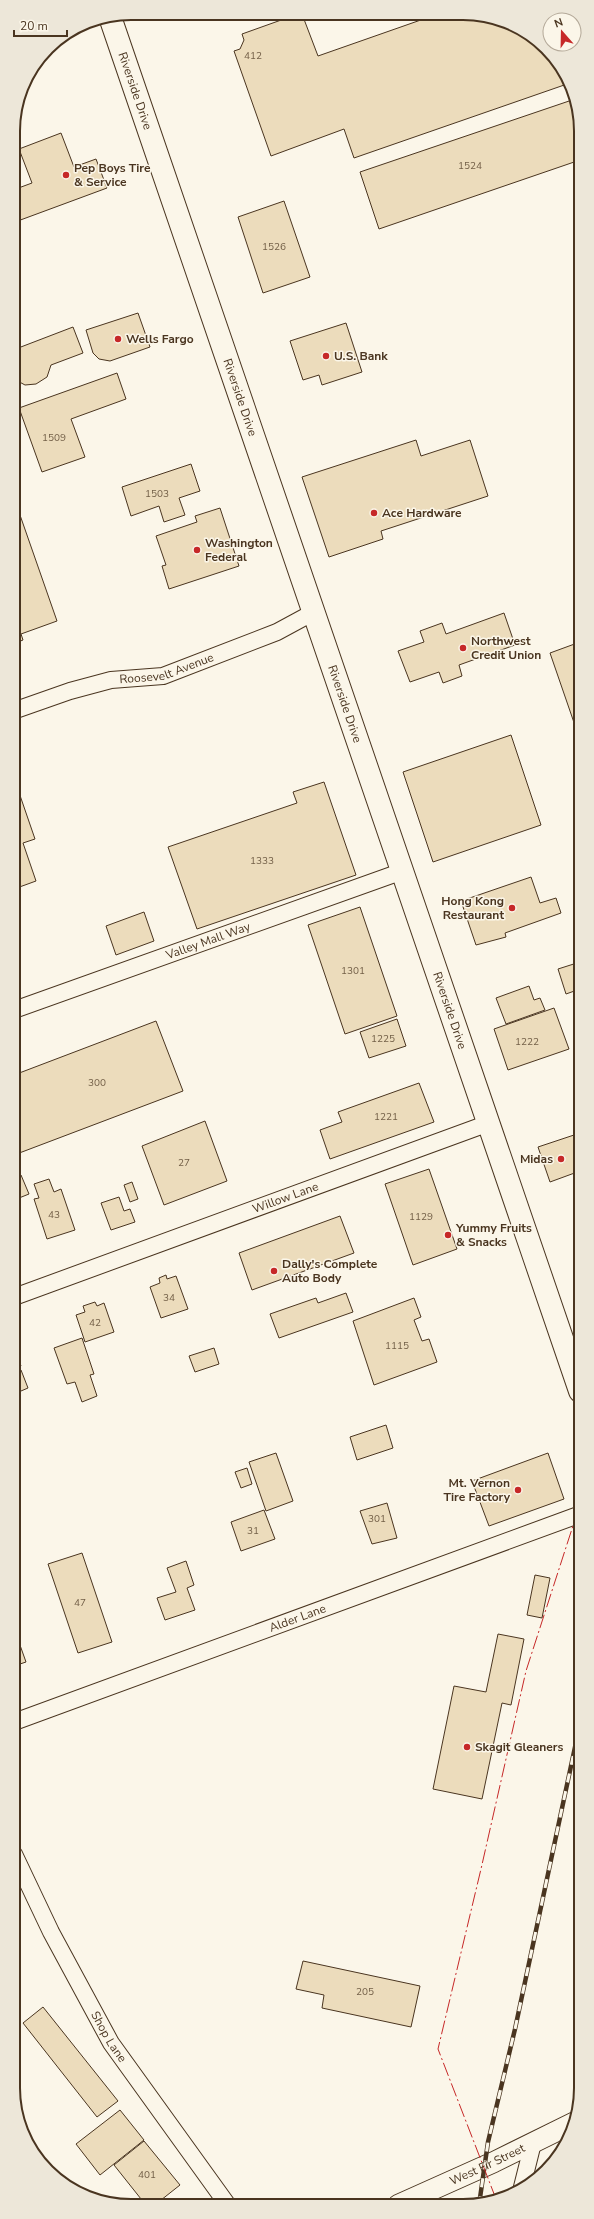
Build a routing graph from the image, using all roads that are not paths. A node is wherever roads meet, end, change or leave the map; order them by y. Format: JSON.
{"nodes":[{"id":1,"x":112,"y":22,"type":"edge"},
{"id":2,"x":314,"y":612,"type":"junction"},
{"id":3,"x":20,"y":709,"type":"edge"},
{"id":4,"x":403,"y":871,"type":"junction"},
{"id":5,"x":20,"y":1008,"type":"edge"},
{"id":6,"x":489,"y":1123,"type":"junction"},
{"id":7,"x":20,"y":1295,"type":"edge"},
{"id":8,"x":574,"y":1373,"type":"edge"},
{"id":9,"x":574,"y":1516,"type":"edge"},
{"id":10,"x":20,"y":1720,"type":"edge"},
{"id":11,"x":20,"y":1867,"type":"edge"},
{"id":12,"x":568,"y":2126,"type":"edge"},
{"id":13,"x":533,"y":2143,"type":"junction"},
{"id":14,"x":524,"y":2181,"type":"edge"},
{"id":15,"x":224,"y":2199,"type":"edge"},
{"id":16,"x":411,"y":2199,"type":"edge"}],
"edges":[{"from":1,"to":2,"type":"main road","name":"Riverside Drive"},
{"from":2,"to":3,"type":"street","name":"Roosevelt Avenue"},
{"from":2,"to":4,"type":"main road","name":"Riverside Drive"},
{"from":4,"to":5,"type":"street","name":"Valley Mall Way"},
{"from":4,"to":6,"type":"main road","name":"Riverside Drive"},
{"from":6,"to":7,"type":"street","name":"Willow Lane"},
{"from":6,"to":8,"type":"main road","name":"Riverside Drive"},
{"from":9,"to":10,"type":"street","name":"Alder Lane"},
{"from":11,"to":15,"type":"street","name":"Shop Lane"},
{"from":12,"to":13,"type":"street","name":"West Fir Street"},
{"from":13,"to":14,"type":"street"},
{"from":13,"to":16,"type":"street","name":"West Fir Street"}]}
